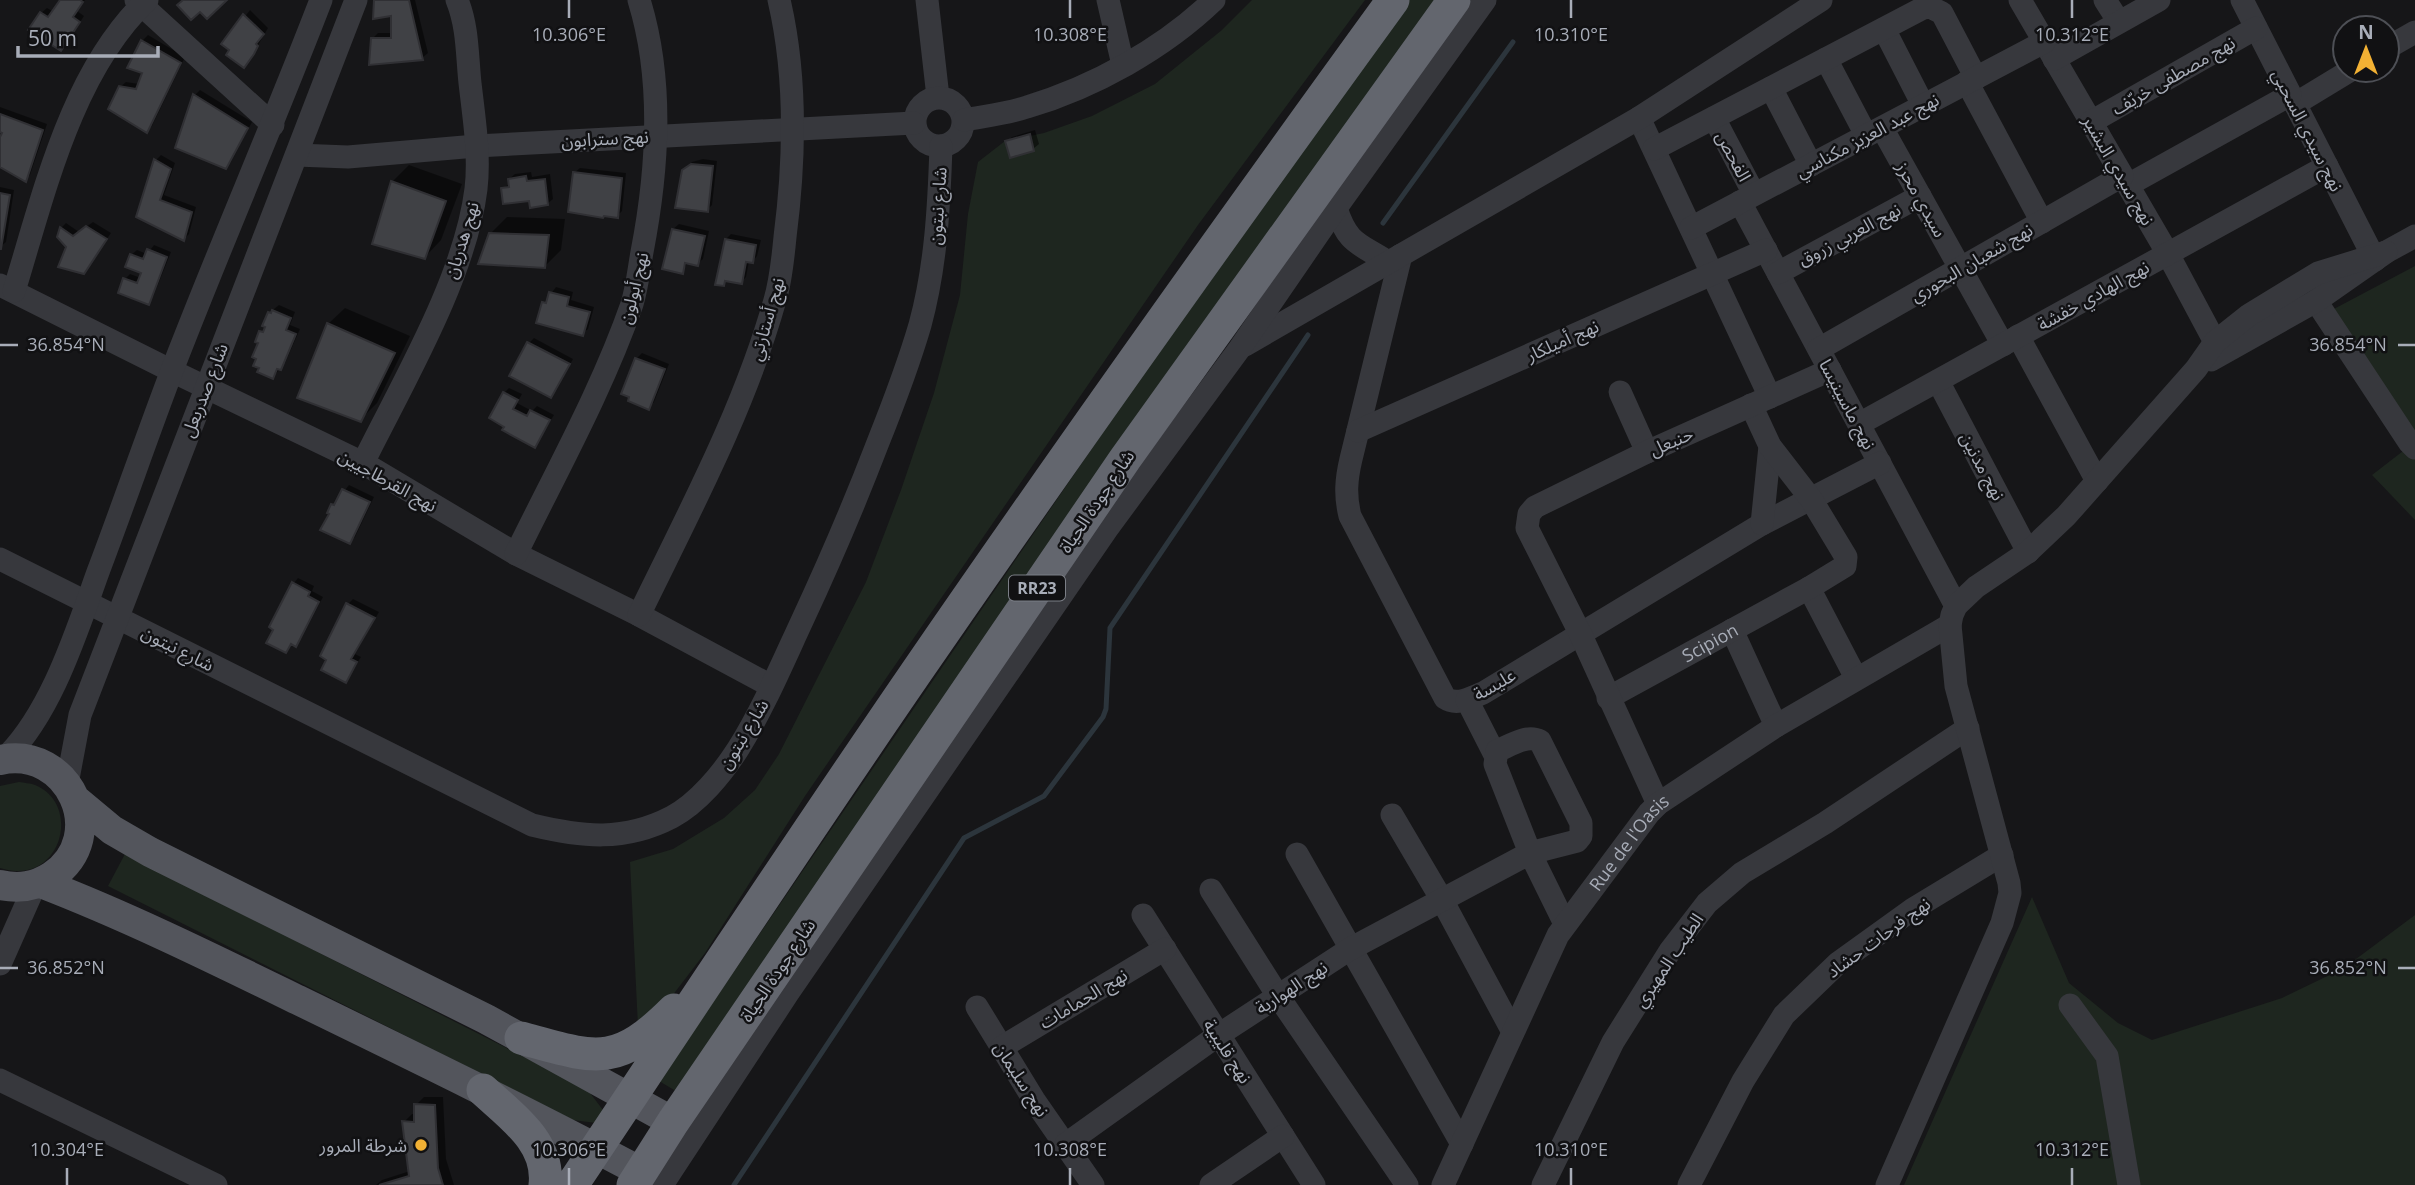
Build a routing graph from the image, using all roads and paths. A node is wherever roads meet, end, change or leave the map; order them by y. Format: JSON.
{"nodes":[{"id":1,"x":321,"y":0,"type":"edge"},
{"id":2,"x":356,"y":0,"type":"edge"},
{"id":3,"x":457,"y":0,"type":"edge"},
{"id":4,"x":639,"y":0,"type":"edge"},
{"id":5,"x":779,"y":0,"type":"edge"},
{"id":6,"x":927,"y":0,"type":"edge"},
{"id":7,"x":1108,"y":0,"type":"edge"},
{"id":8,"x":1214,"y":0,"type":"edge"},
{"id":9,"x":1393,"y":0,"type":"edge"},
{"id":10,"x":1454,"y":0,"type":"edge"},
{"id":11,"x":1485,"y":0,"type":"edge"},
{"id":12,"x":1821,"y":0,"type":"edge"},
{"id":13,"x":2020,"y":0,"type":"edge"},
{"id":14,"x":2105,"y":0,"type":"edge"},
{"id":15,"x":2159,"y":0,"type":"edge"},
{"id":16,"x":2242,"y":0,"type":"edge"},
{"id":17,"x":141,"y":2,"type":"edge"},
{"id":18,"x":2119,"y":22,"type":"junction"},
{"id":19,"x":2256,"y":28,"type":"junction"},
{"id":20,"x":1884,"y":29,"type":"junction"},
{"id":21,"x":2049,"y":50,"type":"junction"},
{"id":22,"x":1826,"y":59,"type":"junction"},
{"id":23,"x":1123,"y":65,"type":"junction"},
{"id":24,"x":1972,"y":80,"type":"junction"},
{"id":25,"x":2331,"y":80,"type":"edge"},
{"id":26,"x":1771,"y":88,"type":"junction"},
{"id":27,"x":938,"y":97,"type":"junction"},
{"id":28,"x":2293,"y":99,"type":"junction"},
{"id":29,"x":1923,"y":105,"type":"junction"},
{"id":30,"x":1639,"y":118,"type":"junction"},
{"id":31,"x":1714,"y":118,"type":"junction"},
{"id":32,"x":964,"y":120,"type":"junction"},
{"id":33,"x":2091,"y":122,"type":"junction"},
{"id":34,"x":914,"y":124,"type":"junction"},
{"id":35,"x":273,"y":125,"type":"junction"},
{"id":36,"x":793,"y":130,"type":"junction"},
{"id":37,"x":1874,"y":131,"type":"junction"},
{"id":38,"x":655,"y":136,"type":"junction"},
{"id":39,"x":476,"y":146,"type":"junction"},
{"id":40,"x":941,"y":146,"type":"junction"},
{"id":41,"x":1654,"y":149,"type":"junction"},
{"id":42,"x":297,"y":155,"type":"junction"},
{"id":43,"x":1811,"y":165,"type":"junction"},
{"id":44,"x":2327,"y":166,"type":"junction"},
{"id":45,"x":2125,"y":180,"type":"junction"},
{"id":46,"x":1920,"y":196,"type":"junction"},
{"id":47,"x":1747,"y":198,"type":"junction"},
{"id":48,"x":1336,"y":208,"type":"junction"},
{"id":49,"x":2042,"y":222,"type":"junction"},
{"id":50,"x":1691,"y":228,"type":"junction"},
{"id":51,"x":2415,"y":236,"type":"edge"},
{"id":52,"x":1766,"y":250,"type":"junction"},
{"id":53,"x":2168,"y":254,"type":"junction"},
{"id":54,"x":2378,"y":256,"type":"junction"},
{"id":55,"x":1394,"y":258,"type":"junction"},
{"id":56,"x":1961,"y":268,"type":"junction"},
{"id":57,"x":1778,"y":272,"type":"junction"},
{"id":58,"x":1712,"y":274,"type":"junction"},
{"id":59,"x":7,"y":288,"type":"edge"},
{"id":60,"x":2316,"y":301,"type":"junction"},
{"id":61,"x":2010,"y":341,"type":"junction"},
{"id":62,"x":2215,"y":342,"type":"junction"},
{"id":63,"x":1240,"y":348,"type":"junction"},
{"id":64,"x":1819,"y":349,"type":"junction"},
{"id":65,"x":2196,"y":369,"type":"junction"},
{"id":66,"x":1830,"y":370,"type":"junction"},
{"id":67,"x":172,"y":371,"type":"junction"},
{"id":68,"x":1938,"y":381,"type":"junction"},
{"id":69,"x":205,"y":387,"type":"junction"},
{"id":70,"x":1620,"y":392,"type":"dead end"},
{"id":71,"x":1760,"y":401,"type":"junction"},
{"id":72,"x":1859,"y":424,"type":"junction"},
{"id":73,"x":1358,"y":431,"type":"junction"},
{"id":74,"x":1770,"y":446,"type":"junction"},
{"id":75,"x":2415,"y":448,"type":"edge"},
{"id":76,"x":1647,"y":452,"type":"junction"},
{"id":77,"x":363,"y":463,"type":"junction"},
{"id":78,"x":1880,"y":463,"type":"junction"},
{"id":79,"x":2097,"y":481,"type":"junction"},
{"id":80,"x":1811,"y":499,"type":"junction"},
{"id":81,"x":1762,"y":524,"type":"junction"},
{"id":82,"x":2028,"y":552,"type":"junction"},
{"id":83,"x":516,"y":554,"type":"junction"},
{"id":84,"x":0,"y":559,"type":"edge"},
{"id":85,"x":1809,"y":588,"type":"junction"},
{"id":86,"x":87,"y":603,"type":"junction"},
{"id":87,"x":639,"y":615,"type":"junction"},
{"id":88,"x":1953,"y":616,"type":"junction"},
{"id":89,"x":116,"y":617,"type":"junction"},
{"id":90,"x":1732,"y":631,"type":"junction"},
{"id":91,"x":1580,"y":633,"type":"junction"},
{"id":92,"x":1856,"y":678,"type":"junction"},
{"id":93,"x":771,"y":686,"type":"junction"},
{"id":94,"x":1608,"y":698,"type":"junction"},
{"id":95,"x":1467,"y":700,"type":"junction"},
{"id":96,"x":1776,"y":726,"type":"junction"},
{"id":97,"x":1968,"y":728,"type":"junction"},
{"id":98,"x":1495,"y":755,"type":"junction"},
{"id":99,"x":2,"y":760,"type":"edge"},
{"id":100,"x":72,"y":792,"type":"junction"},
{"id":101,"x":1658,"y":804,"type":"junction"},
{"id":102,"x":1392,"y":815,"type":"dead end"},
{"id":103,"x":1530,"y":853,"type":"junction"},
{"id":104,"x":1297,"y":854,"type":"dead end"},
{"id":105,"x":2002,"y":855,"type":"junction"},
{"id":106,"x":38,"y":884,"type":"junction"},
{"id":107,"x":0,"y":885,"type":"edge"},
{"id":108,"x":1211,"y":890,"type":"dead end"},
{"id":109,"x":1442,"y":900,"type":"junction"},
{"id":110,"x":1143,"y":915,"type":"dead end"},
{"id":111,"x":1565,"y":924,"type":"junction"},
{"id":112,"x":1350,"y":948,"type":"junction"},
{"id":113,"x":1165,"y":949,"type":"junction"},
{"id":114,"x":0,"y":964,"type":"edge"},
{"id":115,"x":713,"y":971,"type":"junction"},
{"id":116,"x":1278,"y":996,"type":"junction"},
{"id":117,"x":2070,"y":1005,"type":"dead end"},
{"id":118,"x":977,"y":1007,"type":"dead end"},
{"id":119,"x":1513,"y":1032,"type":"junction"},
{"id":120,"x":1217,"y":1035,"type":"junction"},
{"id":121,"x":521,"y":1038,"type":"junction"},
{"id":122,"x":1002,"y":1047,"type":"junction"},
{"id":123,"x":0,"y":1080,"type":"edge"},
{"id":124,"x":483,"y":1090,"type":"junction"},
{"id":125,"x":630,"y":1098,"type":"junction"},
{"id":126,"x":673,"y":1122,"type":"junction"},
{"id":127,"x":1283,"y":1136,"type":"junction"},
{"id":128,"x":1066,"y":1144,"type":"junction"},
{"id":129,"x":1462,"y":1144,"type":"junction"},
{"id":130,"x":596,"y":1149,"type":"junction"},
{"id":131,"x":645,"y":1181,"type":"edge"},
{"id":132,"x":216,"y":1185,"type":"edge"},
{"id":133,"x":545,"y":1185,"type":"edge"},
{"id":134,"x":572,"y":1185,"type":"edge"},
{"id":135,"x":1093,"y":1185,"type":"edge"},
{"id":136,"x":1211,"y":1185,"type":"edge"},
{"id":137,"x":1314,"y":1185,"type":"edge"},
{"id":138,"x":1407,"y":1185,"type":"edge"},
{"id":139,"x":1443,"y":1185,"type":"edge"},
{"id":140,"x":1543,"y":1185,"type":"edge"},
{"id":141,"x":1689,"y":1185,"type":"edge"},
{"id":142,"x":1887,"y":1185,"type":"edge"},
{"id":143,"x":2129,"y":1185,"type":"edge"}],
"edges":[{"from":1,"to":35,"type":"street","name":"شارع صدربعل"},
{"from":2,"to":42,"type":"street","name":"شارع صدربعل"},
{"from":3,"to":39,"type":"street","name":"نهج هدريان"},
{"from":4,"to":38,"type":"street","name":"نهج أبولون"},
{"from":5,"to":36,"type":"street","name":"نهج أستارتي"},
{"from":6,"to":27,"type":"street"},
{"from":7,"to":23,"type":"street"},
{"from":8,"to":23,"type":"street"},
{"from":9,"to":115,"type":"highway","number":"RR23"},
{"from":10,"to":126,"type":"highway","name":"شارع جودة الحياة","number":"RR23"},
{"from":11,"to":48,"type":"street"},
{"from":12,"to":30,"type":"street"},
{"from":13,"to":21,"type":"street","name":"نهج سيدي البشير"},
{"from":14,"to":18,"type":"street"},
{"from":15,"to":18,"type":"street","name":"نهج عبد العزيز مكناسي"},
{"from":16,"to":19,"type":"street","name":"نهج سيدي السحبي"},
{"from":17,"to":35,"type":"street"},
{"from":17,"to":59,"type":"street"},
{"from":18,"to":21,"type":"street","name":"نهج عبد العزيز مكناسي"},
{"from":19,"to":28,"type":"street","name":"نهج سيدي السحبي"},
{"from":19,"to":33,"type":"street","name":"نهج مصطفى خريّف"},
{"from":20,"to":22,"type":"street"},
{"from":20,"to":24,"type":"street"},
{"from":20,"to":29,"type":"street"},
{"from":21,"to":24,"type":"street","name":"نهج عبد العزيز مكناسي"},
{"from":21,"to":33,"type":"street","name":"نهج سيدي البشير"},
{"from":22,"to":26,"type":"street"},
{"from":22,"to":37,"type":"street","name":"سيدي محرز"},
{"from":23,"to":32,"type":"street"},
{"from":24,"to":29,"type":"street","name":"نهج عبد العزيز مكناسي"},
{"from":24,"to":49,"type":"street"},
{"from":25,"to":28,"type":"street","name":"نهج شعبان البحوري"},
{"from":26,"to":31,"type":"street"},
{"from":26,"to":43,"type":"street"},
{"from":27,"to":32,"type":"street"},
{"from":27,"to":34,"type":"street"},
{"from":28,"to":44,"type":"street","name":"نهج سيدي السحبي"},
{"from":28,"to":45,"type":"street","name":"نهج شعبان البحوري"},
{"from":29,"to":37,"type":"street","name":"نهج عبد العزيز مكناسي"},
{"from":30,"to":41,"type":"street","name":"Scipion"},
{"from":30,"to":55,"type":"street"},
{"from":31,"to":41,"type":"street"},
{"from":31,"to":47,"type":"street","name":"الفحص"},
{"from":32,"to":40,"type":"street"},
{"from":33,"to":45,"type":"street","name":"نهج سيدي البشير"},
{"from":34,"to":36,"type":"street","name":"نهج سترابون"},
{"from":34,"to":40,"type":"street"},
{"from":35,"to":67,"type":"street","name":"شارع صدربعل"},
{"from":36,"to":38,"type":"street","name":"نهج سترابون"},
{"from":36,"to":87,"type":"street","name":"نهج أستارتي"},
{"from":37,"to":43,"type":"street","name":"نهج عبد العزيز مكناسي"},
{"from":37,"to":46,"type":"street","name":"سيدي محرز"},
{"from":38,"to":39,"type":"street","name":"نهج سترابون"},
{"from":38,"to":83,"type":"street","name":"نهج أبولون"},
{"from":39,"to":42,"type":"street","name":"نهج سترابون"},
{"from":39,"to":77,"type":"street","name":"نهج هدريان"},
{"from":40,"to":93,"type":"street","name":"شارع نبتون"},
{"from":41,"to":50,"type":"street","name":"Scipion"},
{"from":42,"to":69,"type":"street","name":"شارع صدربعل"},
{"from":43,"to":47,"type":"street","name":"نهج عبد العزيز مكناسي"},
{"from":44,"to":53,"type":"street","name":"نهج الهادي خفشة"},
{"from":44,"to":54,"type":"street","name":"نهج سيدي السحبي"},
{"from":45,"to":49,"type":"street","name":"نهج شعبان البحوري"},
{"from":45,"to":53,"type":"street","name":"نهج سيدي البشير"},
{"from":46,"to":56,"type":"street","name":"سيدي محرز"},
{"from":46,"to":57,"type":"street","name":"نهج العربي زروق"},
{"from":47,"to":50,"type":"street","name":"نهج عبد العزيز مكناسي"},
{"from":47,"to":52,"type":"street","name":"نهج ماسينيسا"},
{"from":48,"to":55,"type":"street"},
{"from":48,"to":63,"type":"street"},
{"from":49,"to":56,"type":"street","name":"نهج شعبان البحوري"},
{"from":50,"to":58,"type":"street","name":"Scipion"},
{"from":51,"to":54,"type":"street"},
{"from":52,"to":57,"type":"street","name":"نهج ماسينيسا"},
{"from":52,"to":58,"type":"street","name":"نهج أميلكار"},
{"from":53,"to":61,"type":"street","name":"نهج الهادي خفشة"},
{"from":53,"to":62,"type":"street","name":"نهج سيدي البشير"},
{"from":54,"to":60,"type":"street"},
{"from":54,"to":62,"type":"street"},
{"from":55,"to":63,"type":"street"},
{"from":55,"to":73,"type":"street","name":"عليسة"},
{"from":56,"to":61,"type":"street","name":"سيدي محرز"},
{"from":56,"to":64,"type":"street","name":"نهج شعبان البحوري"},
{"from":57,"to":64,"type":"street","name":"نهج ماسينيسا"},
{"from":58,"to":71,"type":"street","name":"Scipion"},
{"from":58,"to":73,"type":"street","name":"نهج أميلكار"},
{"from":59,"to":67,"type":"street","name":"نهج القرطاجيين"},
{"from":60,"to":65,"type":"street"},
{"from":60,"to":75,"type":"street"},
{"from":61,"to":68,"type":"street","name":"نهج الهادي خفشة"},
{"from":61,"to":79,"type":"street","name":"سيدي محرز"},
{"from":62,"to":65,"type":"street"},
{"from":63,"to":131,"type":"street"},
{"from":64,"to":66,"type":"street","name":"نهج ماسينيسا"},
{"from":65,"to":79,"type":"street","name":"Rue de l'Oasis"},
{"from":66,"to":71,"type":"street","name":"حنبعل"},
{"from":66,"to":72,"type":"street","name":"نهج ماسينيسا"},
{"from":67,"to":69,"type":"street","name":"نهج القرطاجيين"},
{"from":67,"to":86,"type":"street","name":"شارع صدربعل"},
{"from":68,"to":72,"type":"street","name":"نهج الهادي خفشة"},
{"from":68,"to":82,"type":"street","name":"نهج مدنين"},
{"from":69,"to":77,"type":"street","name":"نهج القرطاجيين"},
{"from":69,"to":89,"type":"street","name":"شارع صدربعل"},
{"from":70,"to":76,"type":"street"},
{"from":71,"to":74,"type":"street","name":"Scipion"},
{"from":71,"to":76,"type":"street","name":"حنبعل"},
{"from":72,"to":78,"type":"street","name":"نهج ماسينيسا"},
{"from":73,"to":95,"type":"street","name":"عليسة"},
{"from":74,"to":80,"type":"street","name":"Scipion"},
{"from":74,"to":81,"type":"street"},
{"from":76,"to":91,"type":"street","name":"حنبعل"},
{"from":77,"to":83,"type":"street","name":"نهج القرطاجيين"},
{"from":78,"to":80,"type":"street","name":"عليسة"},
{"from":78,"to":88,"type":"street","name":"نهج ماسينيسا"},
{"from":79,"to":82,"type":"street","name":"Rue de l'Oasis"},
{"from":80,"to":81,"type":"street","name":"عليسة"},
{"from":80,"to":85,"type":"street","name":"Scipion"},
{"from":81,"to":91,"type":"street","name":"عليسة"},
{"from":82,"to":88,"type":"street","name":"Rue de l'Oasis"},
{"from":83,"to":87,"type":"street","name":"نهج القرطاجيين"},
{"from":84,"to":86,"type":"street"},
{"from":85,"to":90,"type":"street","name":"Scipion"},
{"from":85,"to":92,"type":"street"},
{"from":86,"to":89,"type":"street","name":"شارع نبتون"},
{"from":86,"to":99,"type":"street","name":"شارع صدربعل"},
{"from":87,"to":93,"type":"street","name":"نهج القرطاجيين"},
{"from":88,"to":92,"type":"street","name":"Rue de l'Oasis"},
{"from":88,"to":97,"type":"street"},
{"from":89,"to":93,"type":"street","name":"شارع نبتون"},
{"from":89,"to":100,"type":"street","name":"شارع صدربعل"},
{"from":90,"to":94,"type":"street","name":"Scipion"},
{"from":90,"to":96,"type":"street"},
{"from":91,"to":94,"type":"street"},
{"from":91,"to":95,"type":"street","name":"عليسة"},
{"from":92,"to":96,"type":"street","name":"Rue de l'Oasis"},
{"from":94,"to":101,"type":"street"},
{"from":95,"to":98,"type":"street"},
{"from":96,"to":101,"type":"street","name":"Rue de l'Oasis"},
{"from":97,"to":105,"type":"street"},
{"from":97,"to":140,"type":"street","name":"الطيب المهيري"},
{"from":98,"to":103,"type":"street"},
{"from":98,"to":103,"type":"street","name":"نهج الهوارية"},
{"from":99,"to":100,"type":"main road"},
{"from":100,"to":106,"type":"main road"},
{"from":100,"to":121,"type":"main road"},
{"from":101,"to":111,"type":"street","name":"Rue de l'Oasis"},
{"from":102,"to":109,"type":"street"},
{"from":103,"to":109,"type":"street","name":"نهج الهوارية"},
{"from":103,"to":111,"type":"street"},
{"from":104,"to":112,"type":"street"},
{"from":105,"to":141,"type":"street","name":"نهج فرحات حشاد"},
{"from":105,"to":142,"type":"street"},
{"from":106,"to":107,"type":"main road"},
{"from":106,"to":114,"type":"street"},
{"from":106,"to":124,"type":"main road"},
{"from":108,"to":116,"type":"street"},
{"from":109,"to":112,"type":"street","name":"نهج الهوارية"},
{"from":109,"to":119,"type":"street"},
{"from":110,"to":113,"type":"street","name":"نهج قليبية"},
{"from":111,"to":119,"type":"street","name":"Rue de l'Oasis"},
{"from":112,"to":116,"type":"street","name":"نهج الهوارية"},
{"from":112,"to":129,"type":"street"},
{"from":113,"to":120,"type":"street","name":"نهج قليبية"},
{"from":113,"to":122,"type":"street","name":"نهج الحمامات"},
{"from":115,"to":121,"type":"highway"},
{"from":115,"to":125,"type":"highway","number":"RR23"},
{"from":116,"to":120,"type":"street","name":"نهج الهوارية"},
{"from":116,"to":138,"type":"street"},
{"from":117,"to":143,"type":"street"},
{"from":118,"to":122,"type":"street","name":"نهج سليمان"},
{"from":119,"to":129,"type":"street","name":"Rue de l'Oasis"},
{"from":120,"to":127,"type":"street","name":"نهج قليبية"},
{"from":120,"to":128,"type":"street","name":"نهج الهوارية"},
{"from":121,"to":125,"type":"main road"},
{"from":122,"to":128,"type":"street","name":"نهج سليمان"},
{"from":123,"to":132,"type":"street"},
{"from":124,"to":130,"type":"main road"},
{"from":124,"to":133,"type":"highway"},
{"from":125,"to":126,"type":"main road"},
{"from":125,"to":130,"type":"highway","number":"RR23"},
{"from":126,"to":131,"type":"highway","name":"شارع جودة الحياة","number":"RR23"},
{"from":127,"to":136,"type":"street"},
{"from":127,"to":137,"type":"street","name":"نهج قليبية"},
{"from":128,"to":135,"type":"street","name":"نهج سليمان"},
{"from":129,"to":139,"type":"street","name":"Rue de l'Oasis"},
{"from":130,"to":131,"type":"main road"},
{"from":130,"to":134,"type":"highway","number":"RR23"}]}
